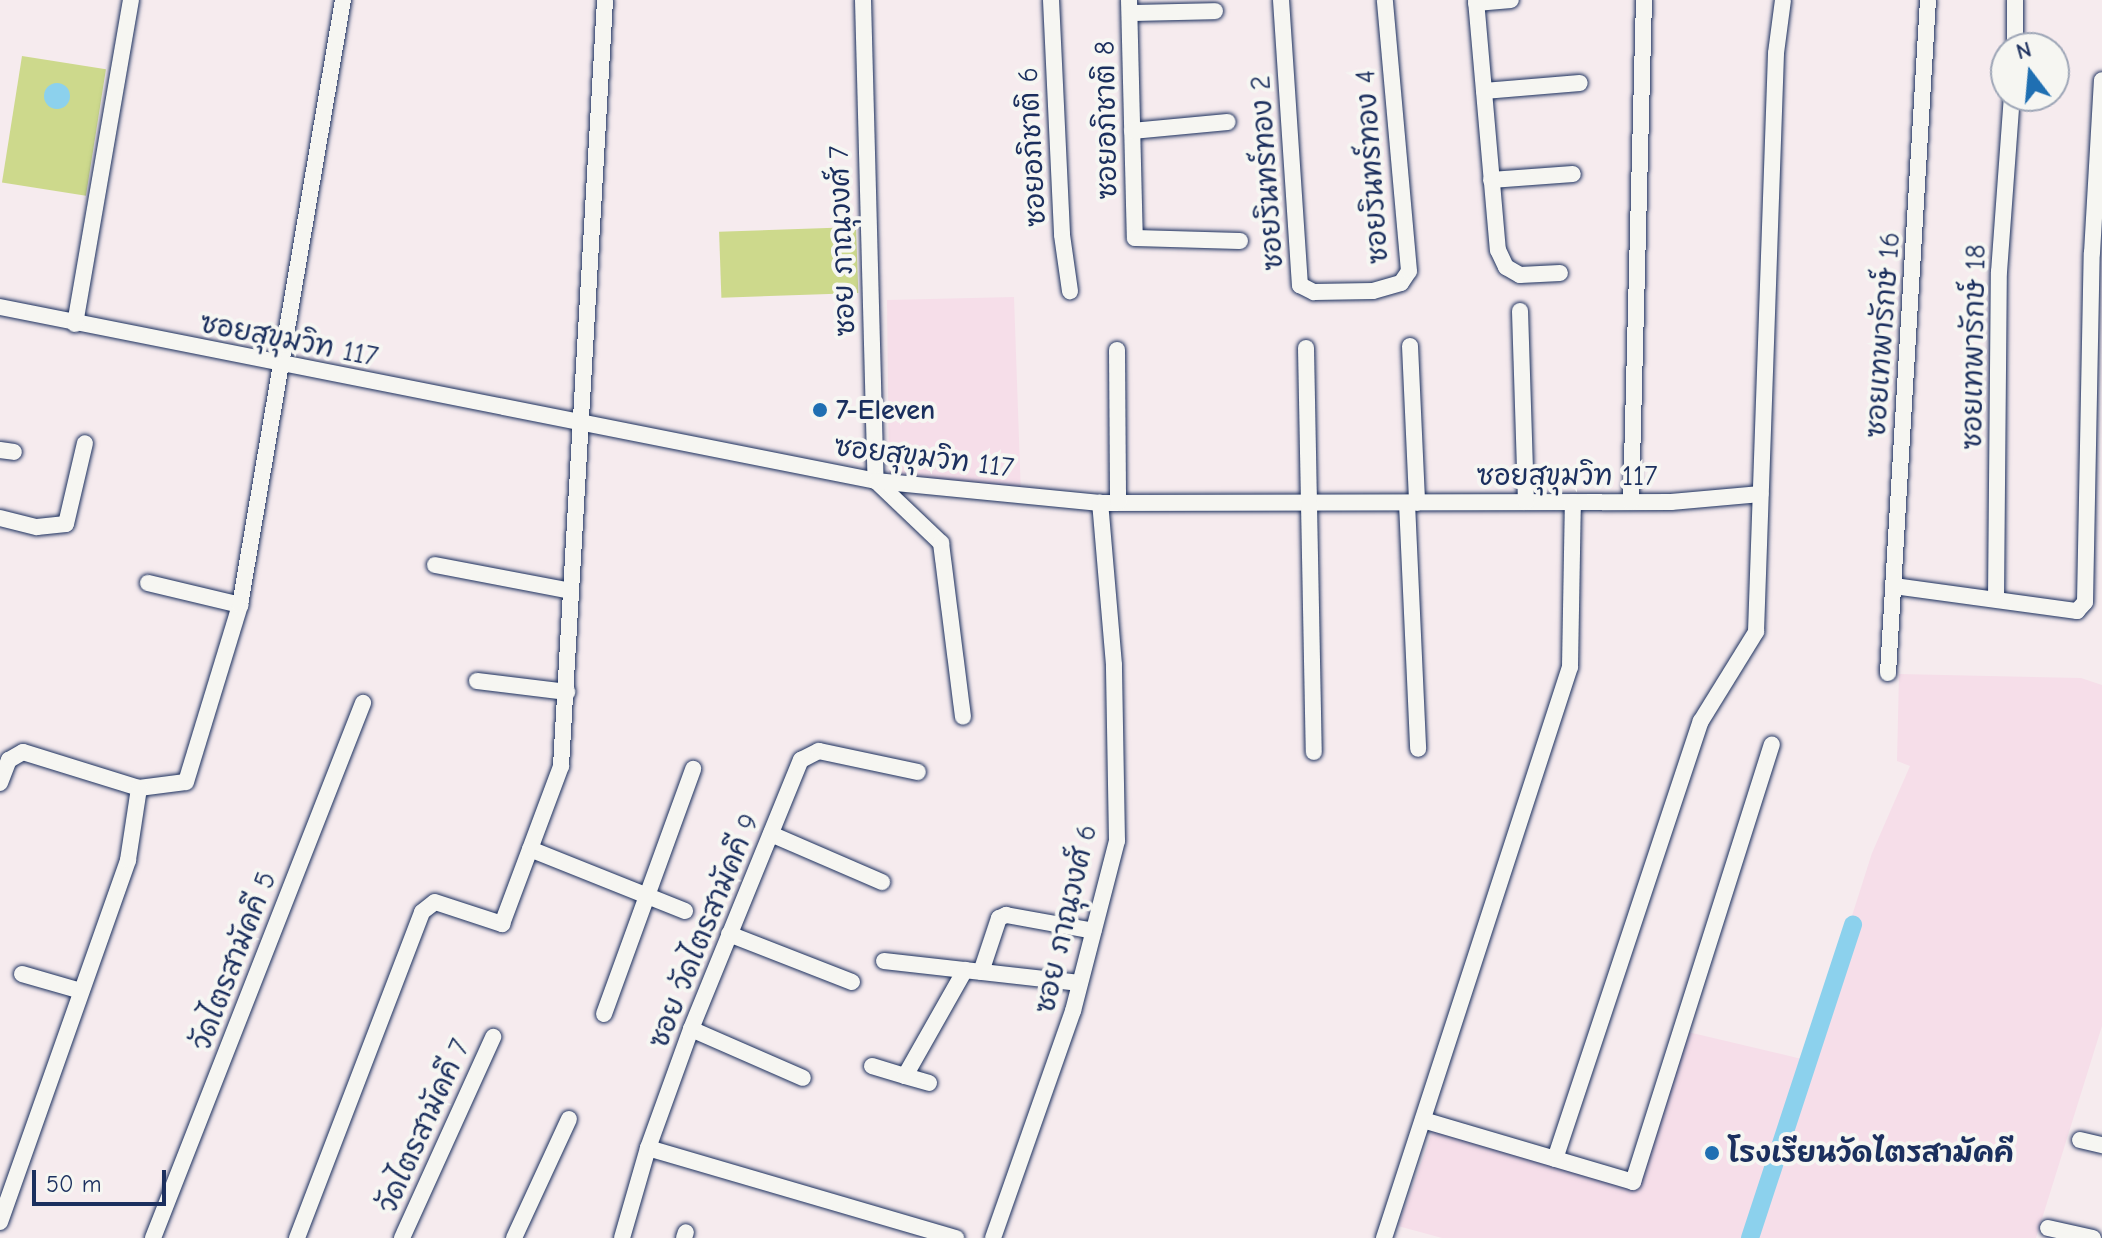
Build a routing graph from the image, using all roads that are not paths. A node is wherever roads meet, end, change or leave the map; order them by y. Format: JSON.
{"nodes":[{"id":1,"x":131,"y":0,"type":"edge"},
{"id":2,"x":343,"y":0,"type":"edge"},
{"id":3,"x":605,"y":0,"type":"edge"},
{"id":4,"x":863,"y":0,"type":"edge"},
{"id":5,"x":1051,"y":0,"type":"edge"},
{"id":6,"x":1281,"y":0,"type":"edge"},
{"id":7,"x":1385,"y":0,"type":"edge"},
{"id":8,"x":1511,"y":0,"type":"edge"},
{"id":9,"x":1644,"y":0,"type":"edge"},
{"id":10,"x":1783,"y":0,"type":"edge"},
{"id":11,"x":1928,"y":0,"type":"edge"},
{"id":12,"x":2015,"y":0,"type":"edge"},
{"id":13,"x":1476,"y":2,"type":"edge"},
{"id":14,"x":1130,"y":6,"type":"edge"},
{"id":15,"x":1215,"y":11,"type":"dead end"},
{"id":16,"x":2015,"y":32,"type":"edge"},
{"id":17,"x":2102,"y":80,"type":"edge"},
{"id":18,"x":1580,"y":83,"type":"dead end"},
{"id":19,"x":1484,"y":91,"type":"junction"},
{"id":20,"x":2011,"y":112,"type":"edge"},
{"id":21,"x":1228,"y":122,"type":"dead end"},
{"id":22,"x":1132,"y":131,"type":"junction"},
{"id":23,"x":1573,"y":174,"type":"dead end"},
{"id":24,"x":1491,"y":180,"type":"junction"},
{"id":25,"x":1240,"y":241,"type":"dead end"},
{"id":26,"x":1560,"y":273,"type":"dead end"},
{"id":27,"x":1070,"y":291,"type":"dead end"},
{"id":28,"x":1355,"y":291,"type":"joint"},
{"id":29,"x":0,"y":307,"type":"edge"},
{"id":30,"x":1520,"y":311,"type":"dead end"},
{"id":31,"x":75,"y":324,"type":"junction"},
{"id":32,"x":1410,"y":346,"type":"dead end"},
{"id":33,"x":1306,"y":348,"type":"dead end"},
{"id":34,"x":1117,"y":350,"type":"dead end"},
{"id":35,"x":283,"y":366,"type":"junction"},
{"id":36,"x":581,"y":425,"type":"junction"},
{"id":37,"x":85,"y":443,"type":"dead end"},
{"id":38,"x":876,"y":481,"type":"junction"},
{"id":39,"x":1761,"y":494,"type":"junction"},
{"id":40,"x":1118,"y":502,"type":"junction"},
{"id":41,"x":1526,"y":502,"type":"junction"},
{"id":42,"x":1573,"y":502,"type":"junction"},
{"id":43,"x":1631,"y":502,"type":"junction"},
{"id":44,"x":1100,"y":503,"type":"junction"},
{"id":45,"x":1308,"y":503,"type":"junction"},
{"id":46,"x":1412,"y":503,"type":"junction"},
{"id":47,"x":0,"y":518,"type":"edge"},
{"id":48,"x":435,"y":565,"type":"dead end"},
{"id":49,"x":148,"y":583,"type":"dead end"},
{"id":50,"x":1894,"y":586,"type":"junction"},
{"id":51,"x":571,"y":591,"type":"junction"},
{"id":52,"x":1996,"y":599,"type":"junction"},
{"id":53,"x":240,"y":605,"type":"junction"},
{"id":54,"x":1888,"y":673,"type":"dead end"},
{"id":55,"x":477,"y":681,"type":"dead end"},
{"id":56,"x":567,"y":692,"type":"junction"},
{"id":57,"x":363,"y":703,"type":"dead end"},
{"id":58,"x":963,"y":717,"type":"dead end"},
{"id":59,"x":1772,"y":745,"type":"dead end"},
{"id":60,"x":1418,"y":749,"type":"dead end"},
{"id":61,"x":1314,"y":752,"type":"dead end"},
{"id":62,"x":693,"y":769,"type":"dead end"},
{"id":63,"x":918,"y":772,"type":"dead end"},
{"id":64,"x":0,"y":783,"type":"edge"},
{"id":65,"x":139,"y":788,"type":"junction"},
{"id":66,"x":771,"y":834,"type":"junction"},
{"id":67,"x":530,"y":849,"type":"junction"},
{"id":68,"x":882,"y":882,"type":"dead end"},
{"id":69,"x":645,"y":894,"type":"junction"},
{"id":70,"x":685,"y":911,"type":"dead end"},
{"id":71,"x":1094,"y":931,"type":"junction"},
{"id":72,"x":729,"y":934,"type":"junction"},
{"id":73,"x":884,"y":961,"type":"dead end"},
{"id":74,"x":973,"y":971,"type":"junction"},
{"id":75,"x":22,"y":974,"type":"dead end"},
{"id":76,"x":852,"y":982,"type":"dead end"},
{"id":77,"x":1080,"y":983,"type":"junction"},
{"id":78,"x":81,"y":991,"type":"junction"},
{"id":79,"x":604,"y":1014,"type":"dead end"},
{"id":80,"x":691,"y":1029,"type":"junction"},
{"id":81,"x":493,"y":1037,"type":"dead end"},
{"id":82,"x":872,"y":1066,"type":"dead end"},
{"id":83,"x":905,"y":1076,"type":"junction"},
{"id":84,"x":803,"y":1078,"type":"dead end"},
{"id":85,"x":929,"y":1083,"type":"dead end"},
{"id":86,"x":569,"y":1119,"type":"dead end"},
{"id":87,"x":1423,"y":1120,"type":"junction"},
{"id":88,"x":2080,"y":1140,"type":"dead end"},
{"id":89,"x":2102,"y":1145,"type":"edge"},
{"id":90,"x":648,"y":1148,"type":"junction"},
{"id":91,"x":1555,"y":1159,"type":"junction"},
{"id":92,"x":0,"y":1222,"type":"edge"},
{"id":93,"x":2048,"y":1228,"type":"dead end"},
{"id":94,"x":153,"y":1238,"type":"edge"},
{"id":95,"x":297,"y":1238,"type":"edge"},
{"id":96,"x":402,"y":1238,"type":"edge"},
{"id":97,"x":514,"y":1238,"type":"edge"},
{"id":98,"x":622,"y":1238,"type":"edge"},
{"id":99,"x":956,"y":1238,"type":"edge"},
{"id":100,"x":993,"y":1238,"type":"edge"},
{"id":101,"x":1384,"y":1238,"type":"edge"},
{"id":102,"x":2093,"y":1238,"type":"edge"}],
"edges":[{"from":1,"to":31,"type":"street"},
{"from":2,"to":35,"type":"street"},
{"from":3,"to":36,"type":"street"},
{"from":4,"to":38,"type":"street","name":"ซอย ภาณุวงศ์ 7"},
{"from":5,"to":27,"type":"street","name":"ซอยอภิชาติ 6"},
{"from":6,"to":28,"type":"street","name":"ซอยรินทร์ทอง 2"},
{"from":7,"to":28,"type":"street","name":"ซอยรินทร์ทอง 4"},
{"from":8,"to":13,"type":"street"},
{"from":9,"to":43,"type":"street"},
{"from":10,"to":39,"type":"street"},
{"from":11,"to":50,"type":"street","name":"ซอยเทพารักษ์ 16"},
{"from":12,"to":16,"type":"street"},
{"from":13,"to":19,"type":"street"},
{"from":14,"to":15,"type":"street"},
{"from":14,"to":22,"type":"street","name":"ซอยอภิชาติ 8"},
{"from":17,"to":52,"type":"street"},
{"from":18,"to":19,"type":"street"},
{"from":19,"to":24,"type":"street"},
{"from":20,"to":52,"type":"street","name":"ซอยเทพารักษ์ 18"},
{"from":21,"to":22,"type":"street"},
{"from":22,"to":25,"type":"street","name":"ซอยอภิชาติ 8"},
{"from":23,"to":24,"type":"street"},
{"from":24,"to":26,"type":"street"},
{"from":29,"to":31,"type":"street","name":"ซอยสุขุมวิท 117"},
{"from":30,"to":41,"type":"street"},
{"from":31,"to":35,"type":"street","name":"ซอยสุขุมวิท 117"},
{"from":32,"to":46,"type":"street"},
{"from":33,"to":45,"type":"street"},
{"from":34,"to":40,"type":"street"},
{"from":35,"to":36,"type":"street","name":"ซอยสุขุมวิท 117"},
{"from":35,"to":53,"type":"street"},
{"from":36,"to":38,"type":"street","name":"ซอยสุขุมวิท 117"},
{"from":36,"to":51,"type":"street"},
{"from":37,"to":47,"type":"street"},
{"from":38,"to":44,"type":"street","name":"ซอยสุขุมวิท 117"},
{"from":38,"to":58,"type":"street"},
{"from":39,"to":43,"type":"street","name":"ซอยสุขุมวิท 117"},
{"from":39,"to":91,"type":"street"},
{"from":40,"to":44,"type":"street","name":"ซอยสุขุมวิท 117"},
{"from":40,"to":45,"type":"street","name":"ซอยสุขุมวิท 117"},
{"from":41,"to":42,"type":"street","name":"ซอยสุขุมวิท 117"},
{"from":41,"to":46,"type":"street","name":"ซอยสุขุมวิท 117"},
{"from":42,"to":43,"type":"street","name":"ซอยสุขุมวิท 117"},
{"from":42,"to":87,"type":"street"},
{"from":44,"to":71,"type":"street","name":"ซอย ภาณุวงศ์ 6"},
{"from":45,"to":46,"type":"street","name":"ซอยสุขุมวิท 117"},
{"from":45,"to":61,"type":"street"},
{"from":46,"to":60,"type":"street"},
{"from":48,"to":51,"type":"street"},
{"from":49,"to":53,"type":"street"},
{"from":50,"to":52,"type":"street"},
{"from":50,"to":54,"type":"street","name":"ซอยเทพารักษ์ 16"},
{"from":51,"to":56,"type":"street"},
{"from":53,"to":65,"type":"street"},
{"from":55,"to":56,"type":"street"},
{"from":56,"to":67,"type":"street"},
{"from":57,"to":94,"type":"street","name":"วัดไตรสามัคคี 5"},
{"from":59,"to":91,"type":"street"},
{"from":62,"to":69,"type":"street"},
{"from":63,"to":66,"type":"street","name":"ซอย วัดไตรสามัคคี 9"},
{"from":64,"to":65,"type":"street"},
{"from":65,"to":78,"type":"street"},
{"from":66,"to":68,"type":"street"},
{"from":66,"to":72,"type":"street","name":"ซอย วัดไตรสามัคคี 9"},
{"from":67,"to":69,"type":"street"},
{"from":67,"to":95,"type":"street"},
{"from":69,"to":70,"type":"street"},
{"from":69,"to":79,"type":"street"},
{"from":71,"to":74,"type":"street"},
{"from":71,"to":77,"type":"street","name":"ซอย ภาณุวงศ์ 6"},
{"from":72,"to":76,"type":"street"},
{"from":72,"to":80,"type":"street","name":"ซอย วัดไตรสามัคคี 9"},
{"from":73,"to":74,"type":"street"},
{"from":74,"to":77,"type":"street"},
{"from":74,"to":83,"type":"street"},
{"from":75,"to":78,"type":"street"},
{"from":77,"to":100,"type":"street","name":"ซอย ภาณุวงศ์ 6"},
{"from":78,"to":92,"type":"street"},
{"from":80,"to":84,"type":"street"},
{"from":80,"to":90,"type":"street","name":"ซอย วัดไตรสามัคคี 9"},
{"from":81,"to":96,"type":"street","name":"วัดไตรสามัคคี 7"},
{"from":82,"to":83,"type":"street"},
{"from":83,"to":85,"type":"street"},
{"from":86,"to":97,"type":"street"},
{"from":87,"to":91,"type":"street"},
{"from":87,"to":101,"type":"street"},
{"from":88,"to":89,"type":"street"},
{"from":90,"to":98,"type":"street","name":"ซอย วัดไตรสามัคคี 9"},
{"from":90,"to":99,"type":"street"},
{"from":93,"to":102,"type":"street"}]}
